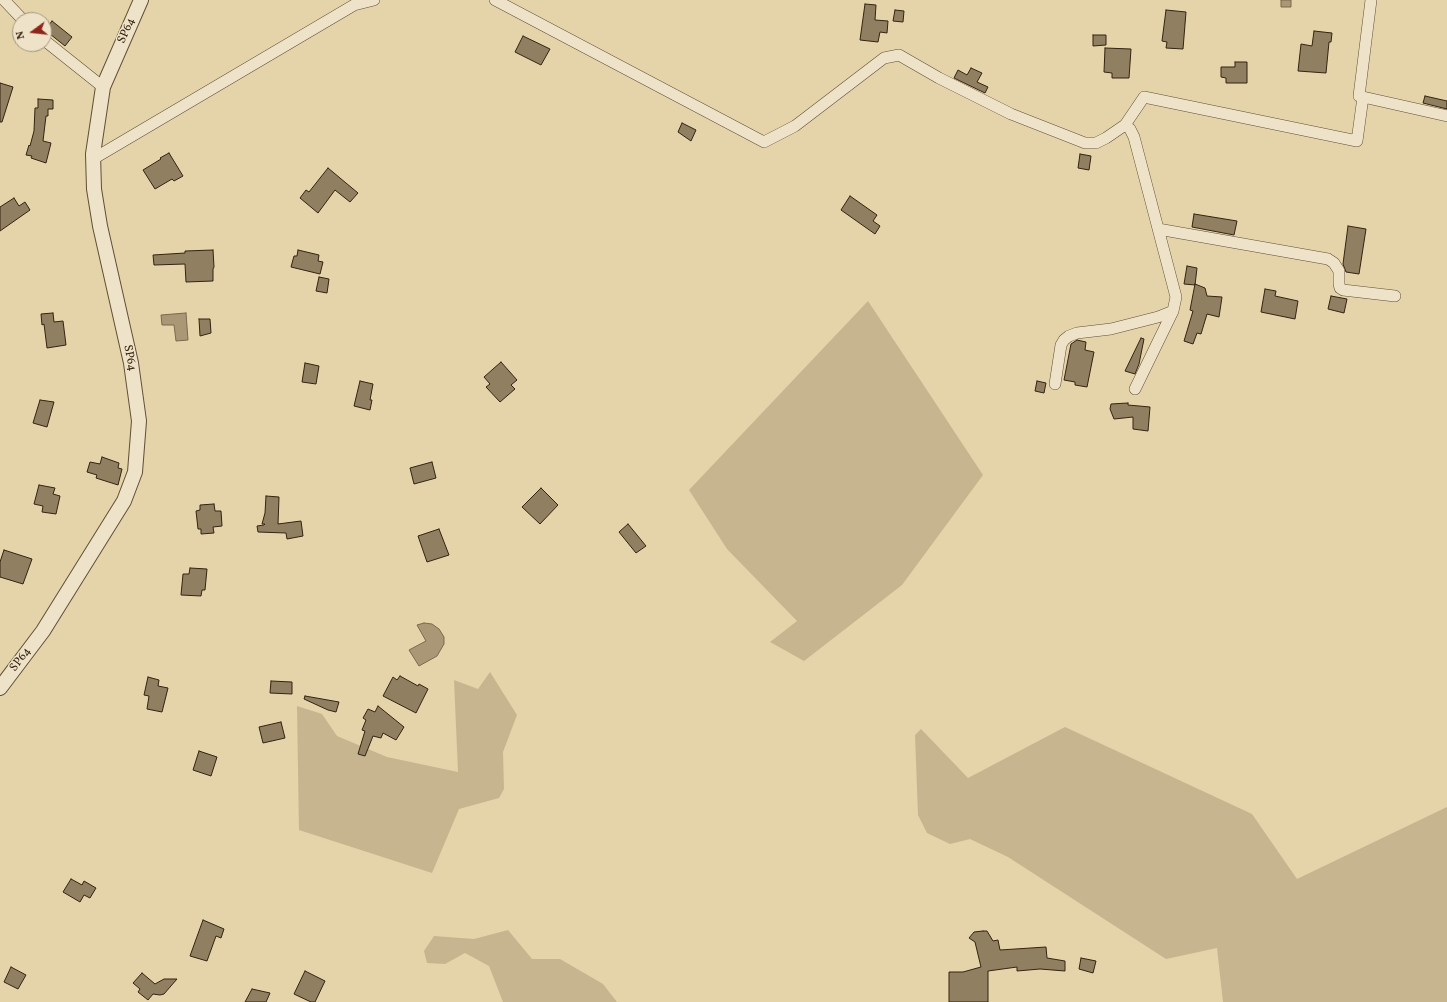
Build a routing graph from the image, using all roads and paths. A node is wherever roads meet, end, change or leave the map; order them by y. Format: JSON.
{"nodes":[{"id":1,"x":4,"y":0,"type":"edge"},
{"id":2,"x":141,"y":0,"type":"edge"},
{"id":3,"x":374,"y":0,"type":"edge"},
{"id":4,"x":495,"y":0,"type":"edge"},
{"id":5,"x":1371,"y":0,"type":"edge"},
{"id":6,"x":16,"y":12,"type":"edge"},
{"id":7,"x":52,"y":46,"type":"edge"},
{"id":8,"x":103,"y":87,"type":"junction"},
{"id":9,"x":1364,"y":97,"type":"junction"},
{"id":10,"x":1447,"y":116,"type":"edge"},
{"id":11,"x":1126,"y":125,"type":"junction"},
{"id":12,"x":93,"y":159,"type":"junction"},
{"id":13,"x":1158,"y":229,"type":"junction"},
{"id":14,"x":1395,"y":296,"type":"dead end"},
{"id":15,"x":1172,"y":311,"type":"junction"},
{"id":16,"x":1055,"y":384,"type":"dead end"},
{"id":17,"x":1135,"y":389,"type":"dead end"},
{"id":18,"x":0,"y":688,"type":"edge"}],
"edges":[{"from":1,"to":6,"type":"street"},
{"from":2,"to":8,"type":"street","name":"SP64","number":"SP64"},
{"from":3,"to":12,"type":"street"},
{"from":4,"to":11,"type":"street"},
{"from":5,"to":9,"type":"street"},
{"from":7,"to":8,"type":"street"},
{"from":8,"to":12,"type":"street","name":"SP64","number":"SP64"},
{"from":9,"to":10,"type":"street"},
{"from":9,"to":11,"type":"street"},
{"from":11,"to":13,"type":"street"},
{"from":12,"to":18,"type":"street","name":"SP64","number":"SP64"},
{"from":13,"to":14,"type":"street"},
{"from":13,"to":15,"type":"street"},
{"from":15,"to":16,"type":"street"},
{"from":15,"to":17,"type":"street"}]}
